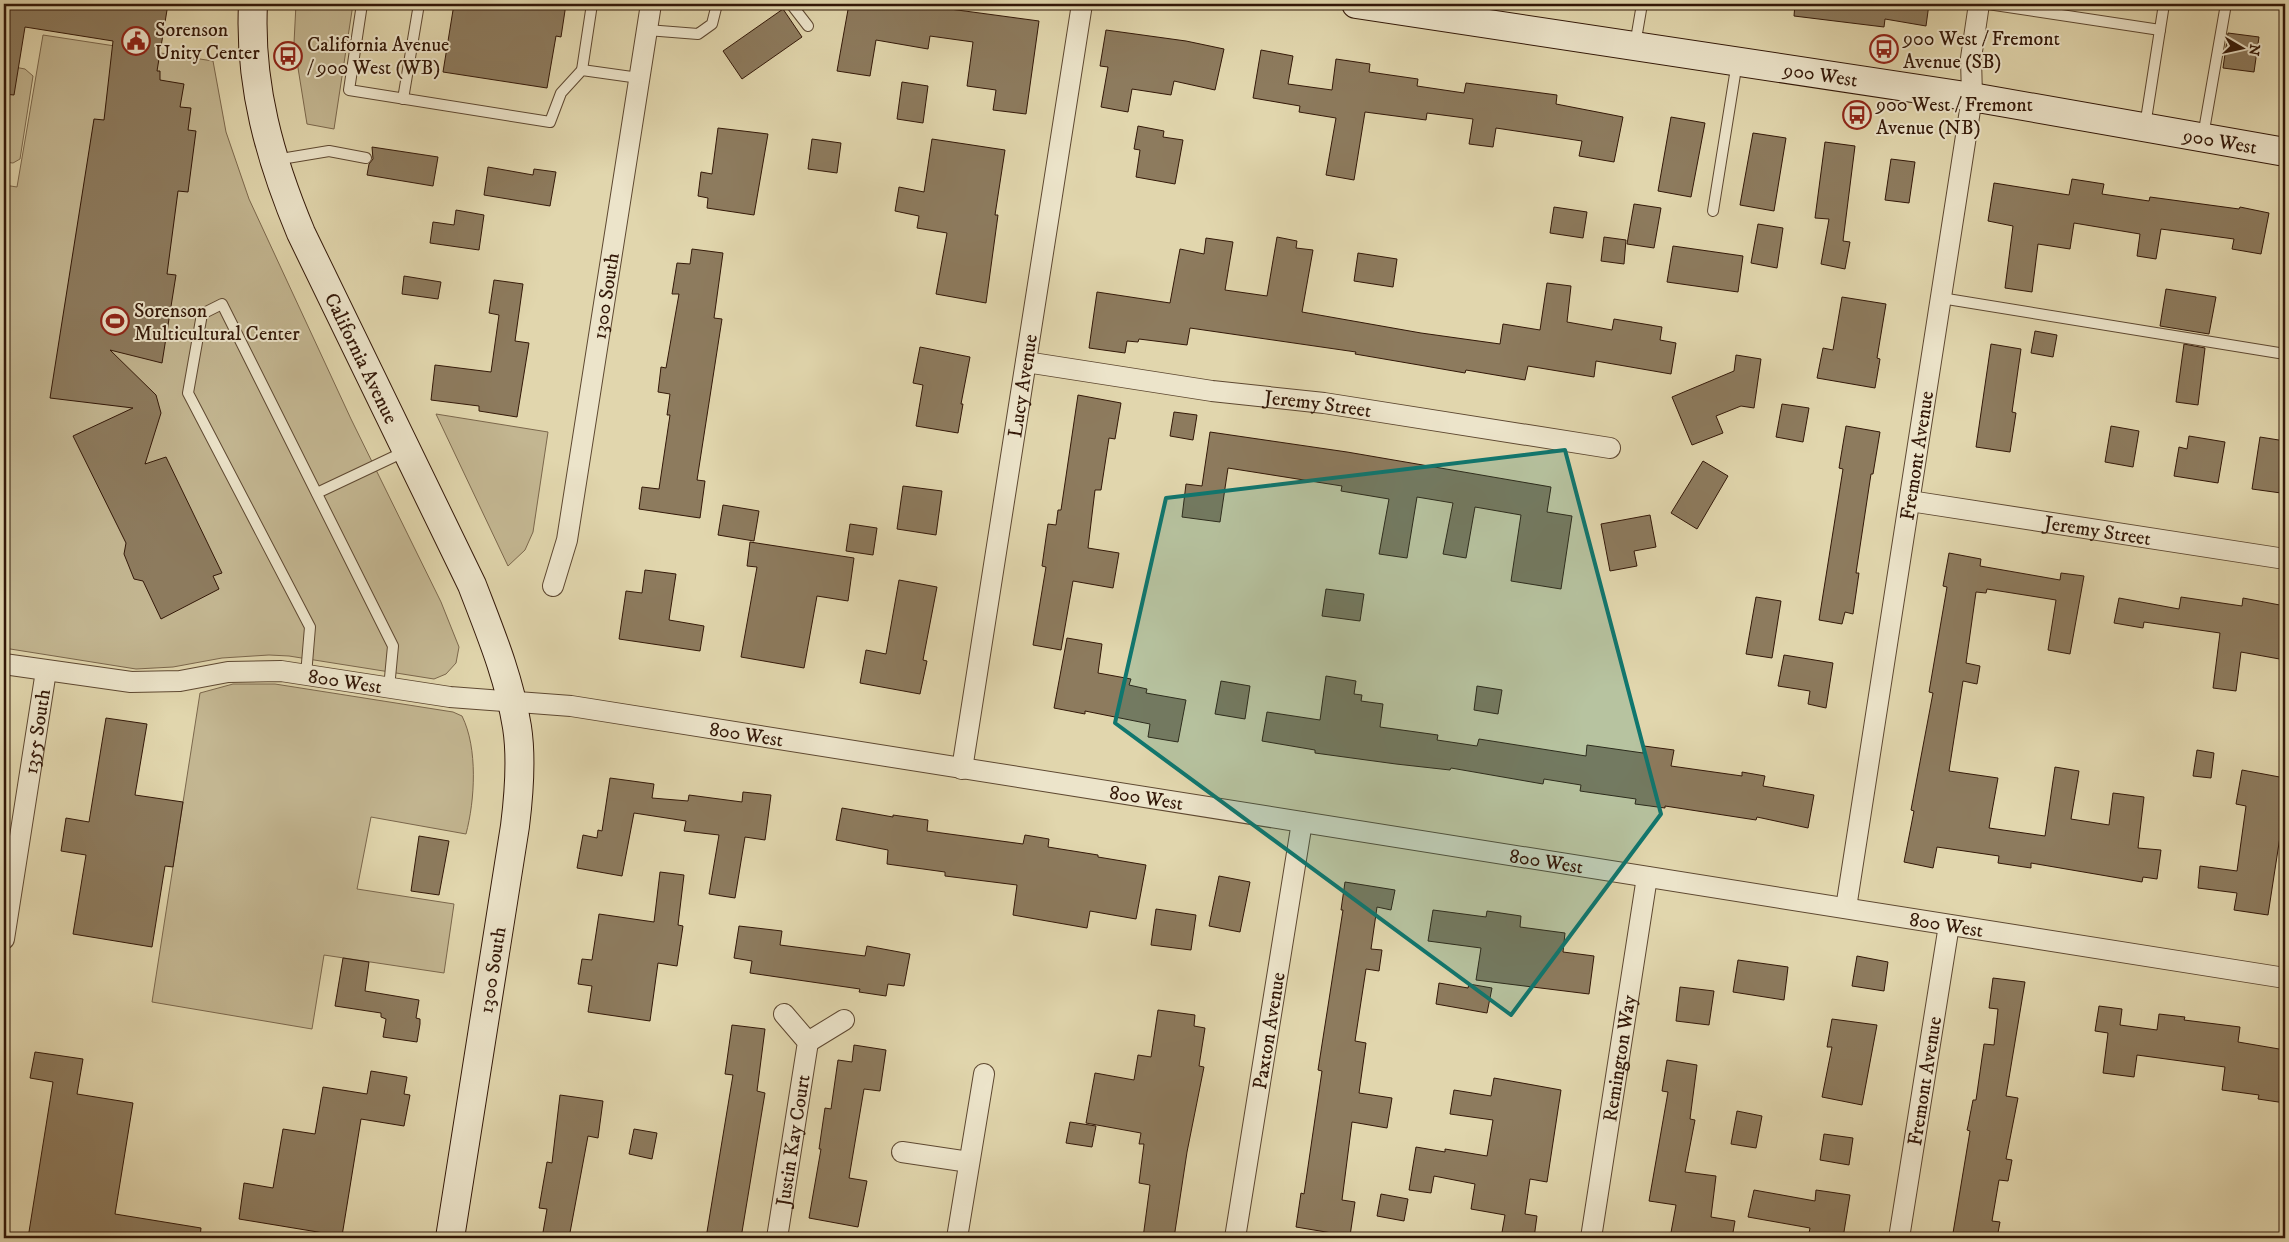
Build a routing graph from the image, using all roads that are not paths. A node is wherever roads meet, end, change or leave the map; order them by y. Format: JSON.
{"nodes":[{"id":1,"x":252,"y":4,"type":"edge"},
{"id":2,"x":362,"y":4,"type":"edge"},
{"id":3,"x":419,"y":4,"type":"edge"},
{"id":4,"x":592,"y":4,"type":"edge"},
{"id":5,"x":651,"y":4,"type":"edge"},
{"id":6,"x":717,"y":4,"type":"edge"},
{"id":7,"x":791,"y":4,"type":"edge"},
{"id":8,"x":1082,"y":4,"type":"edge"},
{"id":9,"x":1356,"y":4,"type":"edge"},
{"id":10,"x":1642,"y":4,"type":"edge"},
{"id":11,"x":1980,"y":4,"type":"edge"},
{"id":12,"x":1988,"y":4,"type":"edge"},
{"id":13,"x":2164,"y":4,"type":"edge"},
{"id":14,"x":2226,"y":4,"type":"edge"},
{"id":15,"x":808,"y":26,"type":"dead end"},
{"id":16,"x":646,"y":30,"type":"junction"},
{"id":17,"x":2160,"y":30,"type":"junction"},
{"id":18,"x":1635,"y":46,"type":"junction"},
{"id":19,"x":1737,"y":61,"type":"junction"},
{"id":20,"x":582,"y":70,"type":"junction"},
{"id":21,"x":639,"y":78,"type":"junction"},
{"id":22,"x":1972,"y":97,"type":"junction"},
{"id":23,"x":403,"y":99,"type":"junction"},
{"id":24,"x":2145,"y":127,"type":"junction"},
{"id":25,"x":2203,"y":137,"type":"junction"},
{"id":26,"x":2285,"y":152,"type":"edge"},
{"id":27,"x":366,"y":158,"type":"dead end"},
{"id":28,"x":274,"y":160,"type":"junction"},
{"id":29,"x":1713,"y":211,"type":"dead end"},
{"id":30,"x":1941,"y":298,"type":"junction"},
{"id":31,"x":2285,"y":354,"type":"edge"},
{"id":32,"x":1026,"y":362,"type":"junction"},
{"id":33,"x":1610,"y":448,"type":"dead end"},
{"id":34,"x":407,"y":450,"type":"junction"},
{"id":35,"x":316,"y":493,"type":"junction"},
{"id":36,"x":1910,"y":501,"type":"junction"},
{"id":37,"x":2285,"y":559,"type":"edge"},
{"id":38,"x":553,"y":586,"type":"dead end"},
{"id":39,"x":4,"y":664,"type":"edge"},
{"id":40,"x":46,"y":671,"type":"junction"},
{"id":41,"x":306,"y":675,"type":"junction"},
{"id":42,"x":389,"y":688,"type":"junction"},
{"id":43,"x":512,"y":701,"type":"junction"},
{"id":44,"x":962,"y":769,"type":"junction"},
{"id":45,"x":1302,"y":822,"type":"junction"},
{"id":46,"x":1647,"y":877,"type":"junction"},
{"id":47,"x":1846,"y":908,"type":"junction"},
{"id":48,"x":1949,"y":925,"type":"junction"},
{"id":49,"x":4,"y":940,"type":"edge"},
{"id":50,"x":2285,"y":978,"type":"edge"},
{"id":51,"x":784,"y":1014,"type":"dead end"},
{"id":52,"x":844,"y":1020,"type":"dead end"},
{"id":53,"x":808,"y":1042,"type":"junction"},
{"id":54,"x":984,"y":1074,"type":"dead end"},
{"id":55,"x":902,"y":1152,"type":"dead end"},
{"id":56,"x":969,"y":1162,"type":"junction"},
{"id":57,"x":450,"y":1238,"type":"edge"},
{"id":58,"x":777,"y":1238,"type":"edge"},
{"id":59,"x":957,"y":1238,"type":"edge"},
{"id":60,"x":1235,"y":1238,"type":"edge"},
{"id":61,"x":1591,"y":1238,"type":"edge"},
{"id":62,"x":1899,"y":1238,"type":"edge"}],
"edges":[{"from":1,"to":28,"type":"main road","name":"California Avenue"},
{"from":2,"to":23,"type":"lane"},
{"from":3,"to":23,"type":"lane"},
{"from":4,"to":20,"type":"lane"},
{"from":5,"to":16,"type":"street","name":"1300 South"},
{"from":6,"to":16,"type":"lane"},
{"from":7,"to":15,"type":"lane"},
{"from":8,"to":32,"type":"street","name":"Lucy Avenue"},
{"from":9,"to":18,"type":"main road","name":"900 West"},
{"from":10,"to":18,"type":"lane"},
{"from":11,"to":22,"type":"street","name":"Fremont Avenue"},
{"from":12,"to":17,"type":"lane"},
{"from":13,"to":17,"type":"lane"},
{"from":14,"to":25,"type":"lane"},
{"from":16,"to":21,"type":"street","name":"1300 South"},
{"from":17,"to":24,"type":"lane"},
{"from":18,"to":19,"type":"main road","name":"900 West"},
{"from":19,"to":22,"type":"main road","name":"900 West"},
{"from":19,"to":29,"type":"lane"},
{"from":20,"to":21,"type":"lane"},
{"from":20,"to":23,"type":"lane"},
{"from":21,"to":38,"type":"street","name":"1300 South"},
{"from":22,"to":24,"type":"main road","name":"900 West"},
{"from":22,"to":30,"type":"street","name":"Fremont Avenue"},
{"from":24,"to":25,"type":"main road","name":"900 West"},
{"from":25,"to":26,"type":"main road","name":"900 West"},
{"from":27,"to":28,"type":"lane"},
{"from":28,"to":34,"type":"main road","name":"California Avenue"},
{"from":30,"to":31,"type":"lane"},
{"from":30,"to":36,"type":"street","name":"Fremont Avenue"},
{"from":32,"to":33,"type":"street","name":"Jeremy Street"},
{"from":32,"to":44,"type":"street","name":"Lucy Avenue"},
{"from":34,"to":35,"type":"lane"},
{"from":34,"to":43,"type":"main road","name":"California Avenue"},
{"from":35,"to":41,"type":"lane"},
{"from":35,"to":42,"type":"lane"},
{"from":36,"to":37,"type":"street","name":"Jeremy Street"},
{"from":36,"to":47,"type":"street","name":"Fremont Avenue"},
{"from":39,"to":40,"type":"street","name":"800 West"},
{"from":40,"to":41,"type":"street","name":"800 West"},
{"from":40,"to":49,"type":"street","name":"1355 South"},
{"from":41,"to":42,"type":"street","name":"800 West"},
{"from":42,"to":43,"type":"street","name":"800 West"},
{"from":43,"to":44,"type":"street","name":"800 West"},
{"from":43,"to":57,"type":"main road","name":"1300 South"},
{"from":44,"to":45,"type":"street","name":"800 West"},
{"from":45,"to":46,"type":"street","name":"800 West"},
{"from":45,"to":60,"type":"street","name":"Paxton Avenue"},
{"from":46,"to":47,"type":"street","name":"800 West"},
{"from":46,"to":61,"type":"street","name":"Remington Way"},
{"from":47,"to":48,"type":"street","name":"800 West"},
{"from":48,"to":50,"type":"street","name":"800 West"},
{"from":48,"to":62,"type":"street","name":"Fremont Avenue"},
{"from":51,"to":53,"type":"street"},
{"from":52,"to":53,"type":"street"},
{"from":53,"to":58,"type":"street","name":"Justin Kay Court"},
{"from":54,"to":56,"type":"street"},
{"from":55,"to":56,"type":"street"},
{"from":56,"to":59,"type":"street"}]}
